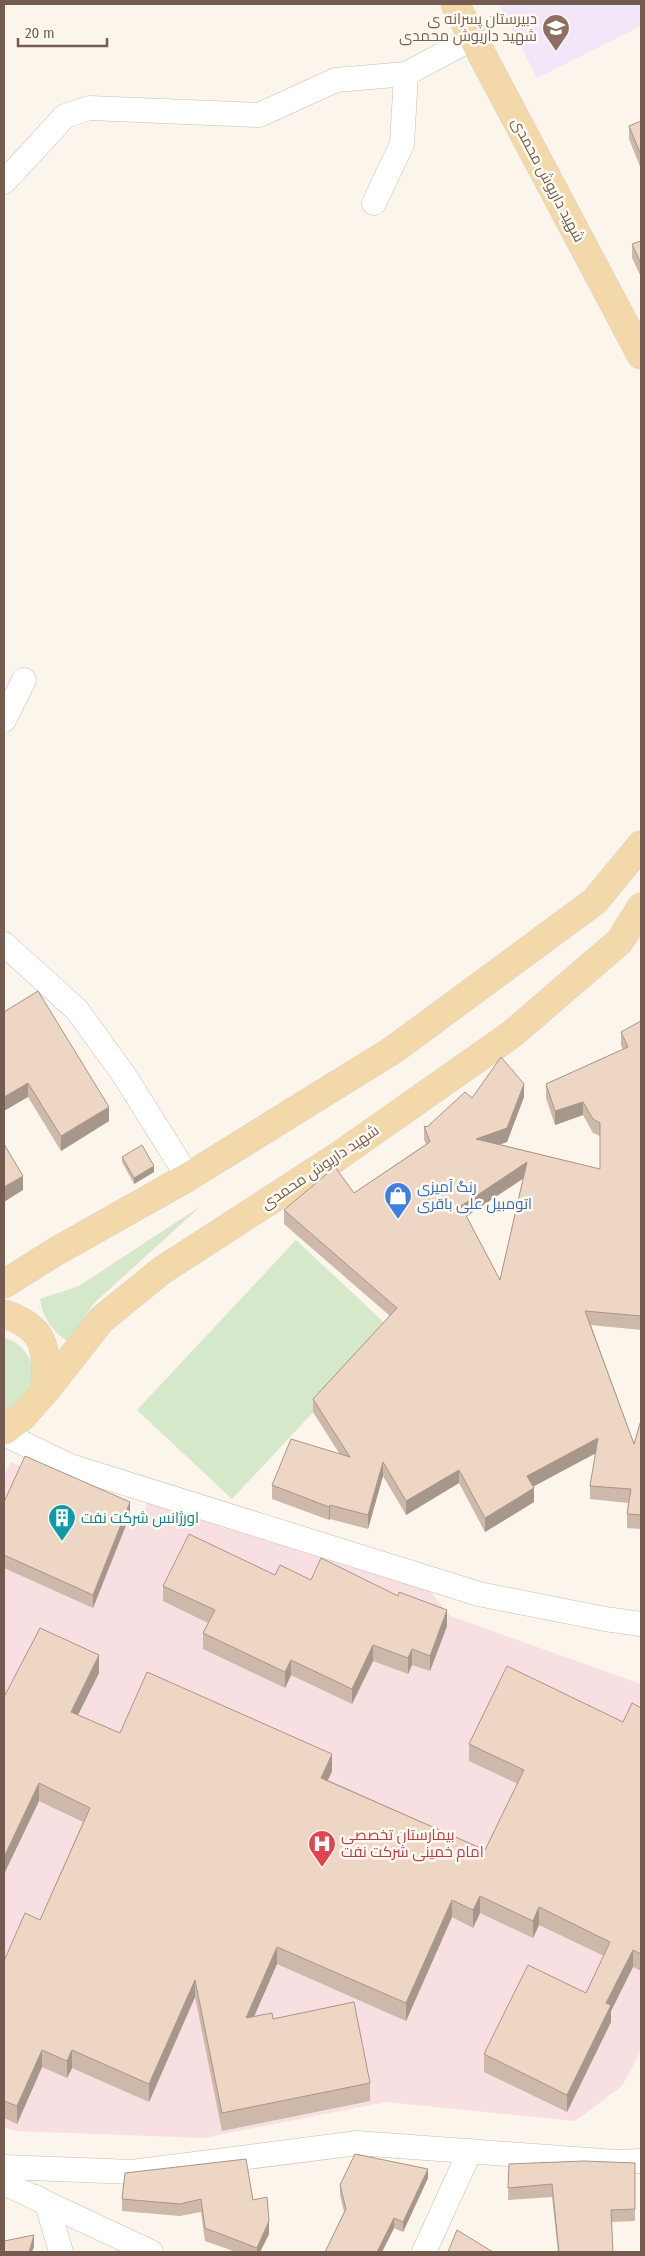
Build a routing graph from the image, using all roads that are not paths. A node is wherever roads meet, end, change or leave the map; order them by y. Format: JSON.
{"nodes":[{"id":1,"x":455,"y":4,"type":"edge"},
{"id":2,"x":473,"y":38,"type":"junction"},
{"id":3,"x":406,"y":74,"type":"junction"},
{"id":4,"x":4,"y":182,"type":"edge"},
{"id":5,"x":374,"y":202,"type":"dead end"},
{"id":6,"x":641,"y":355,"type":"edge"},
{"id":7,"x":24,"y":680,"type":"dead end"},
{"id":8,"x":4,"y":720,"type":"edge"},
{"id":9,"x":641,"y":845,"type":"edge"},
{"id":10,"x":641,"y":907,"type":"edge"},
{"id":11,"x":4,"y":944,"type":"edge"},
{"id":12,"x":188,"y":1177,"type":"junction"},
{"id":13,"x":4,"y":1284,"type":"edge"},
{"id":14,"x":4,"y":1314,"type":"edge"},
{"id":15,"x":46,"y":1390,"type":"junction"},
{"id":16,"x":4,"y":1432,"type":"edge"},
{"id":17,"x":641,"y":1624,"type":"edge"},
{"id":18,"x":470,"y":2151,"type":"junction"},
{"id":19,"x":641,"y":2161,"type":"edge"},
{"id":20,"x":4,"y":2166,"type":"edge"},
{"id":21,"x":4,"y":2183,"type":"edge"},
{"id":22,"x":34,"y":2196,"type":"junction"},
{"id":23,"x":61,"y":2252,"type":"edge"},
{"id":24,"x":151,"y":2252,"type":"edge"},
{"id":25,"x":424,"y":2252,"type":"edge"}],
"edges":[{"from":1,"to":2,"type":"main road","name":"شهید داریوش محمدی"},
{"from":2,"to":3,"type":"street"},
{"from":2,"to":6,"type":"main road","name":"شهید داریوش محمدی"},
{"from":3,"to":4,"type":"street"},
{"from":3,"to":5,"type":"street"},
{"from":7,"to":8,"type":"street"},
{"from":9,"to":12,"type":"main road"},
{"from":10,"to":15,"type":"main road","name":"شهید داریوش محمدی"},
{"from":11,"to":12,"type":"street"},
{"from":12,"to":13,"type":"main road"},
{"from":14,"to":15,"type":"main road"},
{"from":15,"to":16,"type":"main road","name":"شهید داریوش محمدی"},
{"from":16,"to":17,"type":"street"},
{"from":18,"to":19,"type":"street"},
{"from":18,"to":20,"type":"street"},
{"from":18,"to":25,"type":"street"},
{"from":21,"to":22,"type":"street"},
{"from":22,"to":23,"type":"street"},
{"from":22,"to":24,"type":"street"}]}
